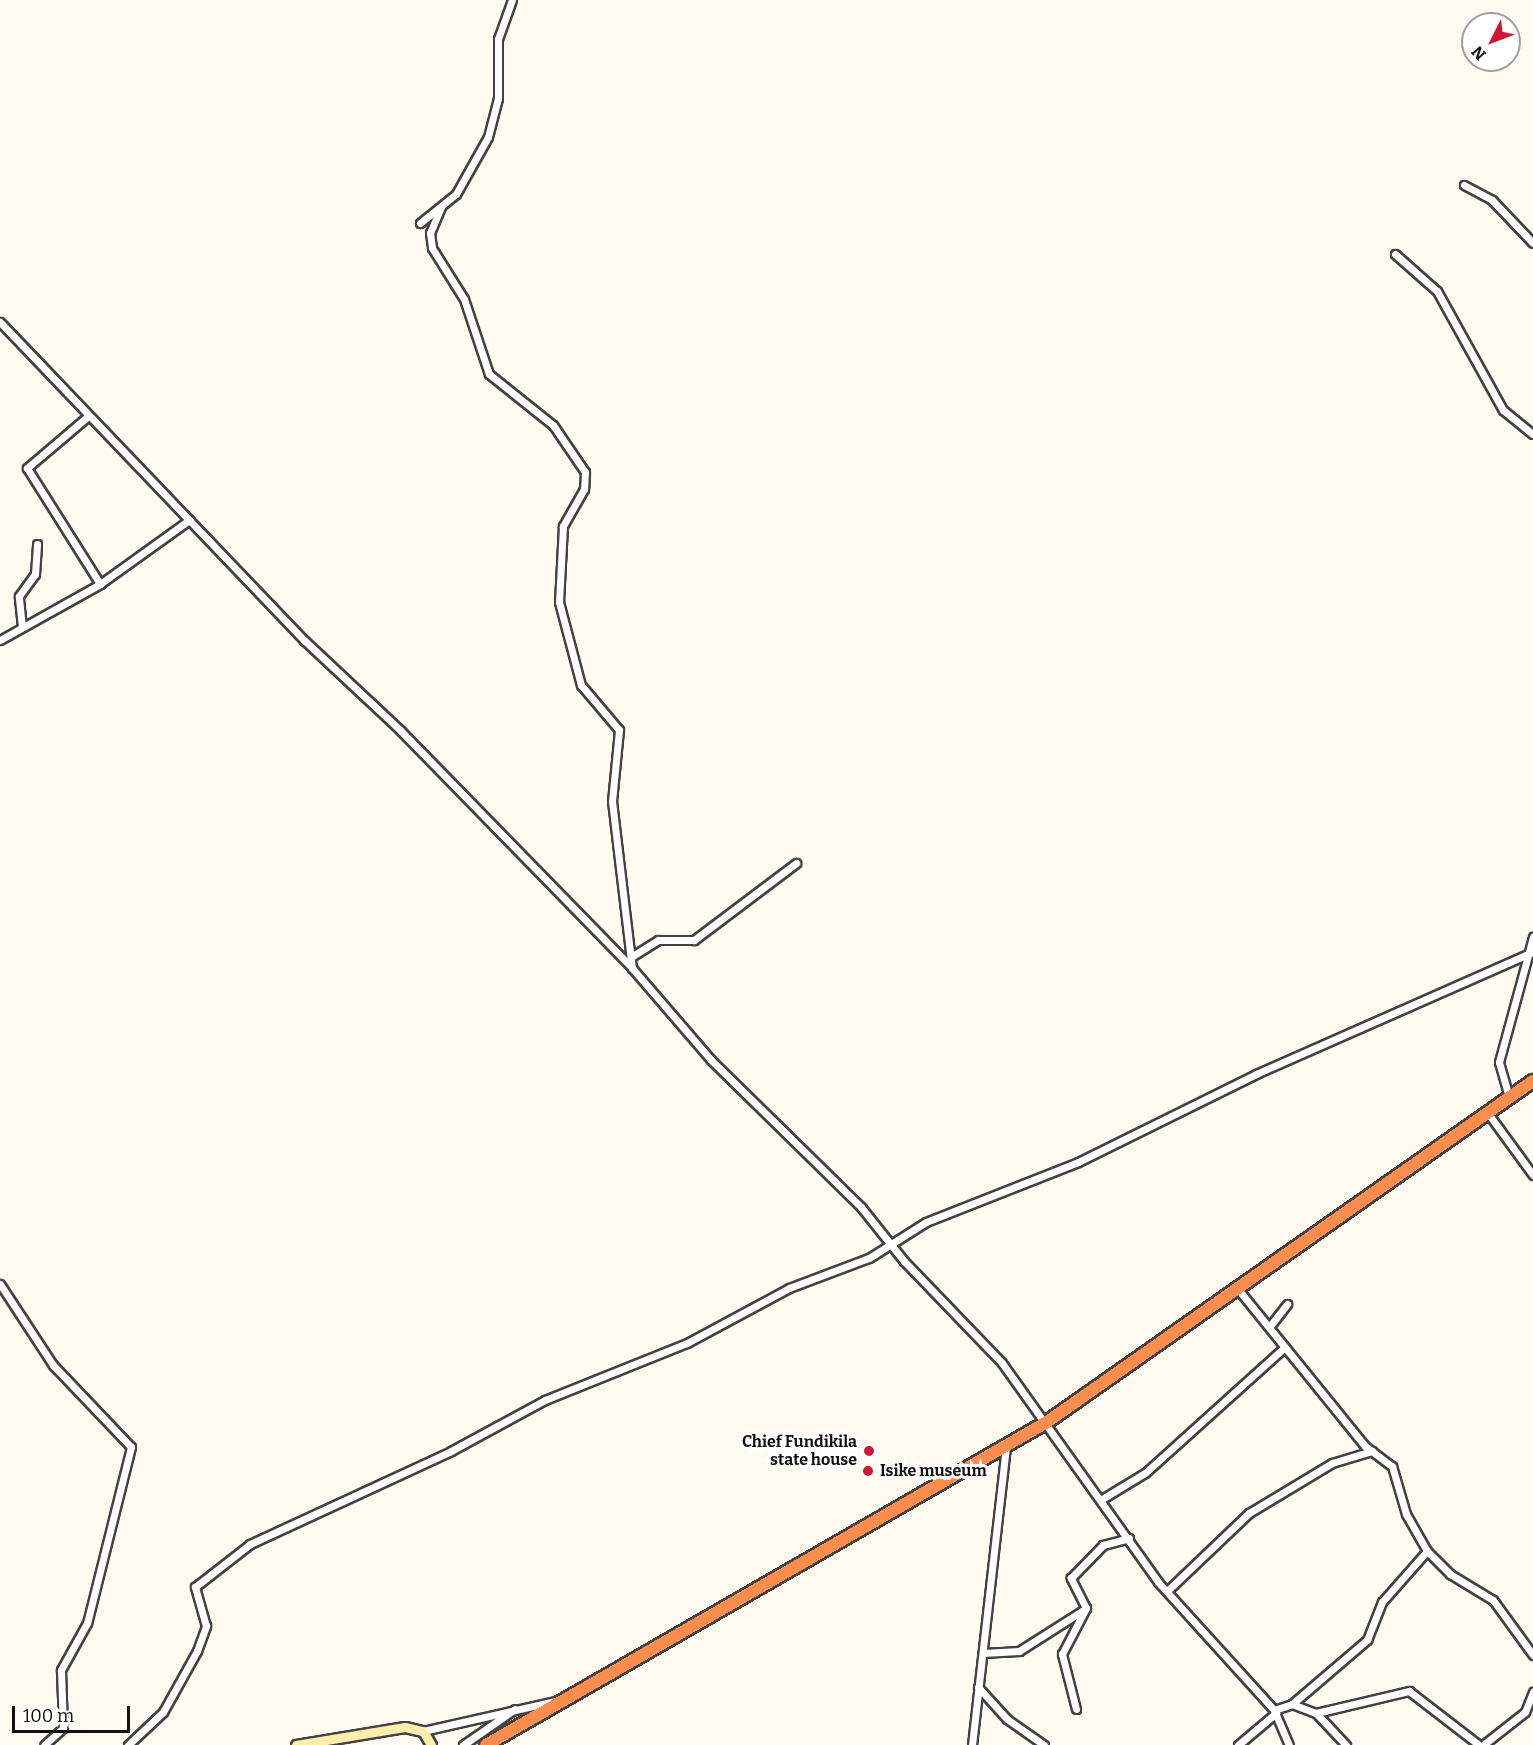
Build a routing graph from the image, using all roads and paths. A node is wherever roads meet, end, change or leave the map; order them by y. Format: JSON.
{"nodes":[{"id":1,"x":512,"y":0,"type":"edge"},
{"id":2,"x":1464,"y":185,"type":"dead end"},
{"id":3,"x":441,"y":207,"type":"junction"},
{"id":4,"x":420,"y":223,"type":"dead end"},
{"id":5,"x":1533,"y":243,"type":"edge"},
{"id":6,"x":1395,"y":254,"type":"dead end"},
{"id":7,"x":0,"y":322,"type":"edge"},
{"id":8,"x":87,"y":417,"type":"junction"},
{"id":9,"x":1533,"y":434,"type":"edge"},
{"id":10,"x":189,"y":520,"type":"junction"},
{"id":11,"x":37,"y":543,"type":"dead end"},
{"id":12,"x":100,"y":584,"type":"junction"},
{"id":13,"x":22,"y":627,"type":"junction"},
{"id":14,"x":0,"y":640,"type":"edge"},
{"id":15,"x":796,"y":863,"type":"dead end"},
{"id":16,"x":1533,"y":937,"type":"edge"},
{"id":17,"x":1531,"y":952,"type":"edge"},
{"id":18,"x":631,"y":957,"type":"junction"},
{"id":19,"x":632,"y":969,"type":"junction"},
{"id":20,"x":1533,"y":1081,"type":"edge"},
{"id":21,"x":1509,"y":1097,"type":"junction"},
{"id":22,"x":1486,"y":1110,"type":"junction"},
{"id":23,"x":1533,"y":1175,"type":"edge"},
{"id":24,"x":893,"y":1246,"type":"junction"},
{"id":25,"x":0,"y":1284,"type":"edge"},
{"id":26,"x":1237,"y":1288,"type":"junction"},
{"id":27,"x":1287,"y":1304,"type":"dead end"},
{"id":28,"x":1270,"y":1326,"type":"junction"},
{"id":29,"x":1285,"y":1347,"type":"junction"},
{"id":30,"x":1047,"y":1422,"type":"junction"},
{"id":31,"x":1006,"y":1447,"type":"junction"},
{"id":32,"x":1372,"y":1451,"type":"junction"},
{"id":33,"x":1102,"y":1499,"type":"junction"},
{"id":34,"x":1130,"y":1538,"type":"junction"},
{"id":35,"x":1427,"y":1551,"type":"junction"},
{"id":36,"x":1167,"y":1591,"type":"junction"},
{"id":37,"x":1086,"y":1608,"type":"junction"},
{"id":38,"x":983,"y":1653,"type":"junction"},
{"id":39,"x":1533,"y":1655,"type":"edge"},
{"id":40,"x":978,"y":1687,"type":"junction"},
{"id":41,"x":1533,"y":1692,"type":"edge"},
{"id":42,"x":563,"y":1700,"type":"junction"},
{"id":43,"x":1292,"y":1704,"type":"junction"},
{"id":44,"x":517,"y":1707,"type":"junction"},
{"id":45,"x":1076,"y":1709,"type":"dead end"},
{"id":46,"x":1275,"y":1712,"type":"junction"},
{"id":47,"x":1316,"y":1713,"type":"junction"},
{"id":48,"x":423,"y":1731,"type":"junction"},
{"id":49,"x":44,"y":1745,"type":"edge"},
{"id":50,"x":129,"y":1745,"type":"edge"},
{"id":51,"x":296,"y":1745,"type":"edge"},
{"id":52,"x":431,"y":1745,"type":"edge"},
{"id":53,"x":463,"y":1745,"type":"edge"},
{"id":54,"x":486,"y":1745,"type":"edge"},
{"id":55,"x":972,"y":1745,"type":"edge"},
{"id":56,"x":1044,"y":1745,"type":"edge"},
{"id":57,"x":1238,"y":1745,"type":"edge"},
{"id":58,"x":1289,"y":1745,"type":"edge"},
{"id":59,"x":1346,"y":1745,"type":"edge"},
{"id":60,"x":1481,"y":1745,"type":"edge"}],
"edges":[{"from":1,"to":3,"type":"street"},
{"from":2,"to":5,"type":"street"},
{"from":3,"to":4,"type":"street"},
{"from":3,"to":18,"type":"street"},
{"from":6,"to":9,"type":"street"},
{"from":7,"to":8,"type":"street"},
{"from":8,"to":10,"type":"street"},
{"from":8,"to":12,"type":"street"},
{"from":10,"to":12,"type":"street"},
{"from":10,"to":19,"type":"street"},
{"from":11,"to":13,"type":"street"},
{"from":12,"to":13,"type":"street"},
{"from":13,"to":14,"type":"street"},
{"from":15,"to":18,"type":"street"},
{"from":16,"to":17,"type":"street"},
{"from":17,"to":21,"type":"street"},
{"from":17,"to":24,"type":"street"},
{"from":18,"to":19,"type":"street"},
{"from":19,"to":24,"type":"street"},
{"from":20,"to":21,"type":"highway"},
{"from":21,"to":22,"type":"highway"},
{"from":22,"to":23,"type":"street"},
{"from":22,"to":26,"type":"highway"},
{"from":24,"to":30,"type":"street"},
{"from":24,"to":50,"type":"street"},
{"from":25,"to":49,"type":"street"},
{"from":26,"to":28,"type":"street"},
{"from":26,"to":30,"type":"highway"},
{"from":27,"to":28,"type":"street"},
{"from":28,"to":29,"type":"street"},
{"from":29,"to":32,"type":"street"},
{"from":29,"to":33,"type":"street"},
{"from":30,"to":31,"type":"highway"},
{"from":30,"to":33,"type":"street"},
{"from":31,"to":38,"type":"street"},
{"from":31,"to":42,"type":"highway"},
{"from":32,"to":35,"type":"street"},
{"from":32,"to":36,"type":"street"},
{"from":33,"to":34,"type":"street"},
{"from":34,"to":36,"type":"street"},
{"from":34,"to":37,"type":"street"},
{"from":35,"to":39,"type":"street"},
{"from":35,"to":43,"type":"street"},
{"from":36,"to":46,"type":"street"},
{"from":37,"to":38,"type":"street"},
{"from":37,"to":45,"type":"street"},
{"from":38,"to":40,"type":"street"},
{"from":40,"to":55,"type":"street"},
{"from":40,"to":56,"type":"street"},
{"from":41,"to":60,"type":"street"},
{"from":42,"to":44,"type":"street"},
{"from":42,"to":54,"type":"highway"},
{"from":43,"to":46,"type":"street"},
{"from":43,"to":47,"type":"street"},
{"from":44,"to":48,"type":"street"},
{"from":44,"to":53,"type":"street"},
{"from":46,"to":57,"type":"street"},
{"from":46,"to":58,"type":"street"},
{"from":47,"to":59,"type":"street"},
{"from":47,"to":60,"type":"street"},
{"from":48,"to":51,"type":"street"},
{"from":48,"to":52,"type":"street"}]}
